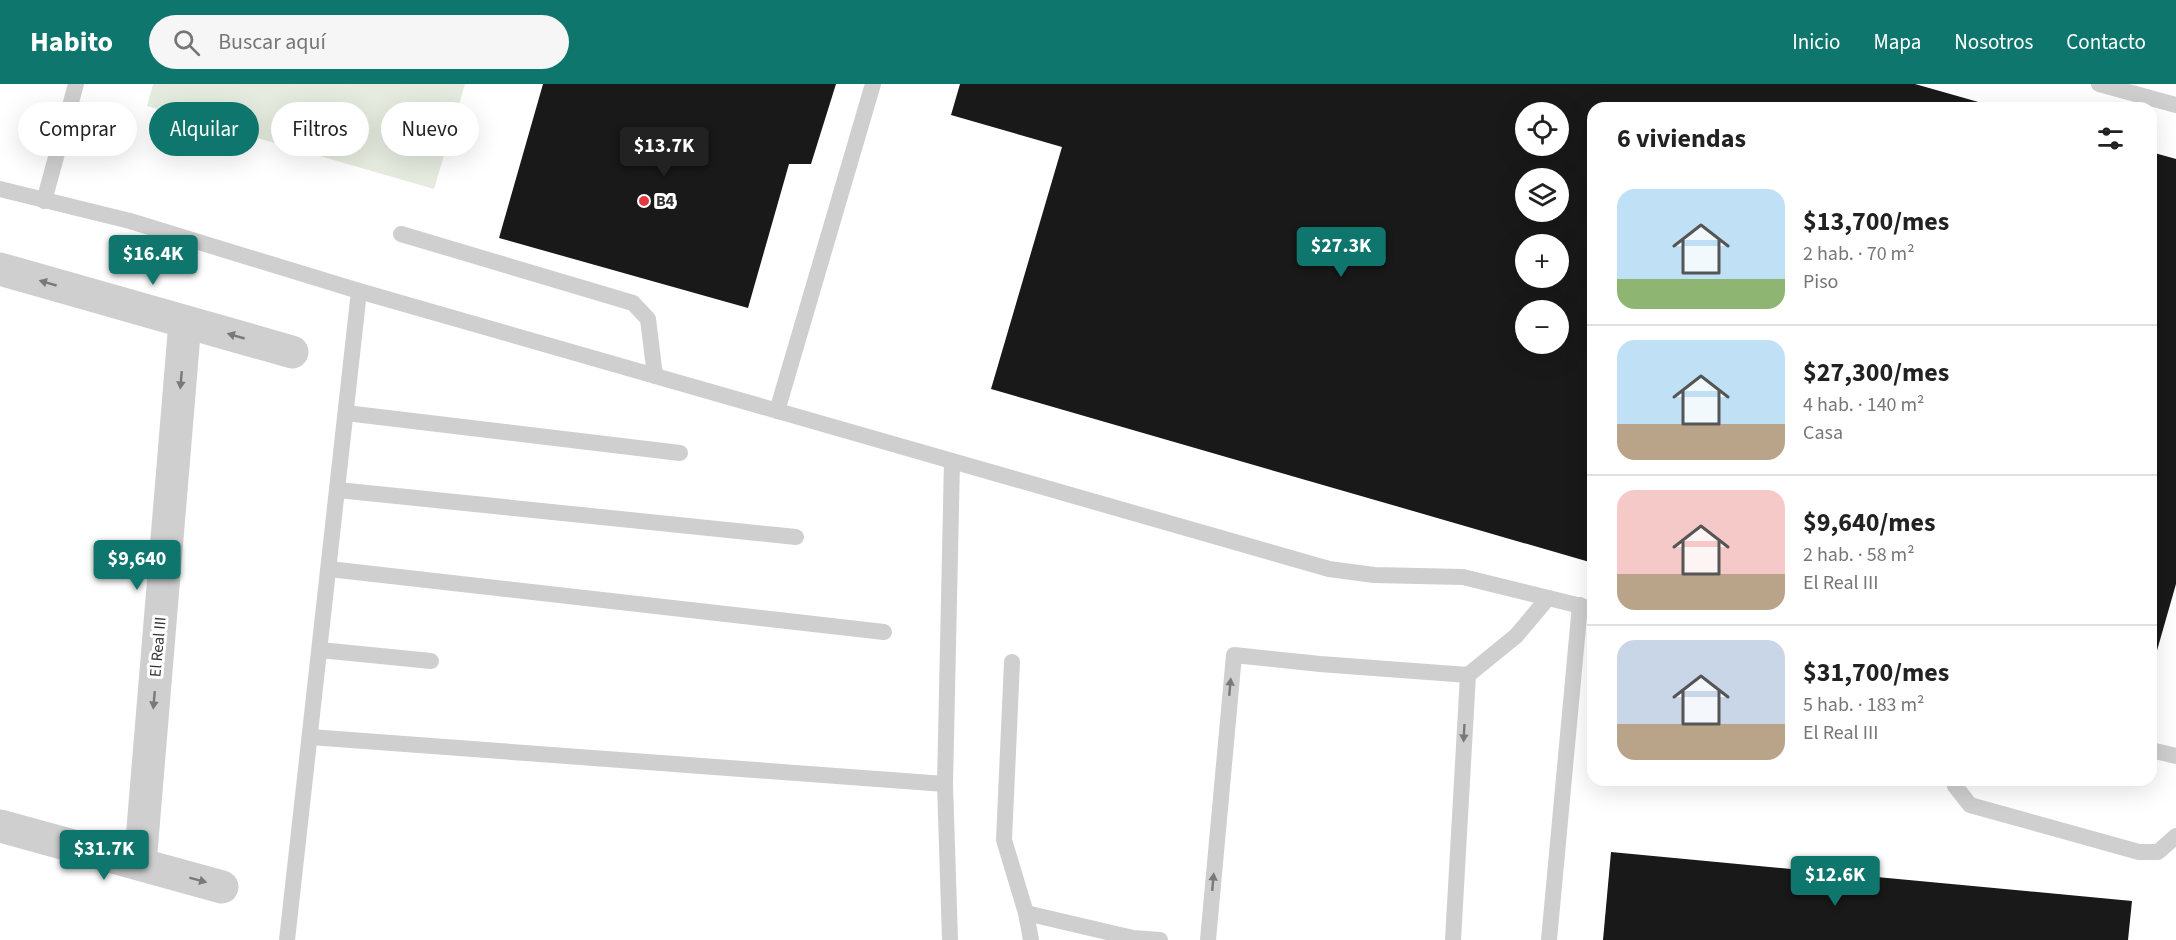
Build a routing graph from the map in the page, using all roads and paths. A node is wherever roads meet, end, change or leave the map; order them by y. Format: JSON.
{"nodes":[{"id":1,"x":76,"y":84,"type":"edge"},
{"id":2,"x":873,"y":84,"type":"edge"},
{"id":3,"x":2099,"y":84,"type":"edge"},
{"id":4,"x":2176,"y":105,"type":"edge"},
{"id":5,"x":0,"y":189,"type":"edge"},
{"id":6,"x":44,"y":201,"type":"junction"},
{"id":7,"x":401,"y":234,"type":"dead end"},
{"id":8,"x":0,"y":269,"type":"edge"},
{"id":9,"x":359,"y":291,"type":"junction"},
{"id":10,"x":186,"y":322,"type":"junction"},
{"id":11,"x":292,"y":352,"type":"dead end"},
{"id":12,"x":655,"y":376,"type":"junction"},
{"id":13,"x":777,"y":411,"type":"junction"},
{"id":14,"x":346,"y":413,"type":"junction"},
{"id":15,"x":680,"y":453,"type":"dead end"},
{"id":16,"x":952,"y":461,"type":"junction"},
{"id":17,"x":338,"y":490,"type":"junction"},
{"id":18,"x":796,"y":537,"type":"dead end"},
{"id":19,"x":329,"y":569,"type":"junction"},
{"id":20,"x":1548,"y":598,"type":"junction"},
{"id":21,"x":1587,"y":607,"type":"edge"},
{"id":22,"x":884,"y":632,"type":"dead end"},
{"id":23,"x":320,"y":650,"type":"junction"},
{"id":24,"x":431,"y":661,"type":"dead end"},
{"id":25,"x":1012,"y":662,"type":"dead end"},
{"id":26,"x":1468,"y":675,"type":"junction"},
{"id":27,"x":310,"y":737,"type":"junction"},
{"id":28,"x":2157,"y":751,"type":"edge"},
{"id":29,"x":2176,"y":756,"type":"edge"},
{"id":30,"x":945,"y":784,"type":"junction"},
{"id":31,"x":1955,"y":786,"type":"edge"},
{"id":32,"x":0,"y":826,"type":"edge"},
{"id":33,"x":2176,"y":836,"type":"edge"},
{"id":34,"x":140,"y":864,"type":"junction"},
{"id":35,"x":222,"y":887,"type":"dead end"},
{"id":36,"x":1026,"y":913,"type":"junction"},
{"id":37,"x":287,"y":940,"type":"edge"},
{"id":38,"x":950,"y":940,"type":"edge"},
{"id":39,"x":1030,"y":940,"type":"edge"},
{"id":40,"x":1160,"y":940,"type":"edge"},
{"id":41,"x":1208,"y":940,"type":"edge"},
{"id":42,"x":1453,"y":940,"type":"edge"},
{"id":43,"x":1549,"y":940,"type":"edge"}],
"edges":[{"from":1,"to":6,"type":"lane"},
{"from":2,"to":13,"type":"lane"},
{"from":3,"to":4,"type":"lane"},
{"from":5,"to":6,"type":"lane"},
{"from":6,"to":9,"type":"lane"},
{"from":7,"to":12,"type":"lane"},
{"from":10,"to":8,"type":"street","one_way":true},
{"from":9,"to":12,"type":"lane"},
{"from":9,"to":14,"type":"lane"},
{"from":11,"to":10,"type":"street","one_way":true},
{"from":10,"to":34,"type":"street","name":"El Real III","one_way":true},
{"from":12,"to":13,"type":"lane"},
{"from":13,"to":16,"type":"lane"},
{"from":14,"to":15,"type":"lane"},
{"from":14,"to":17,"type":"lane"},
{"from":16,"to":20,"type":"lane"},
{"from":16,"to":30,"type":"lane"},
{"from":17,"to":18,"type":"lane"},
{"from":17,"to":19,"type":"lane"},
{"from":19,"to":22,"type":"lane"},
{"from":19,"to":23,"type":"lane"},
{"from":20,"to":21,"type":"lane"},
{"from":20,"to":26,"type":"lane"},
{"from":21,"to":43,"type":"lane"},
{"from":23,"to":24,"type":"lane"},
{"from":23,"to":27,"type":"lane"},
{"from":25,"to":36,"type":"lane"},
{"from":41,"to":26,"type":"lane","one_way":true},
{"from":26,"to":42,"type":"lane","one_way":true},
{"from":27,"to":30,"type":"lane"},
{"from":27,"to":37,"type":"lane"},
{"from":28,"to":29,"type":"lane"},
{"from":30,"to":38,"type":"lane"},
{"from":31,"to":33,"type":"lane"},
{"from":32,"to":34,"type":"street"},
{"from":34,"to":35,"type":"street","one_way":true},
{"from":36,"to":39,"type":"lane"},
{"from":36,"to":40,"type":"lane"}]}
